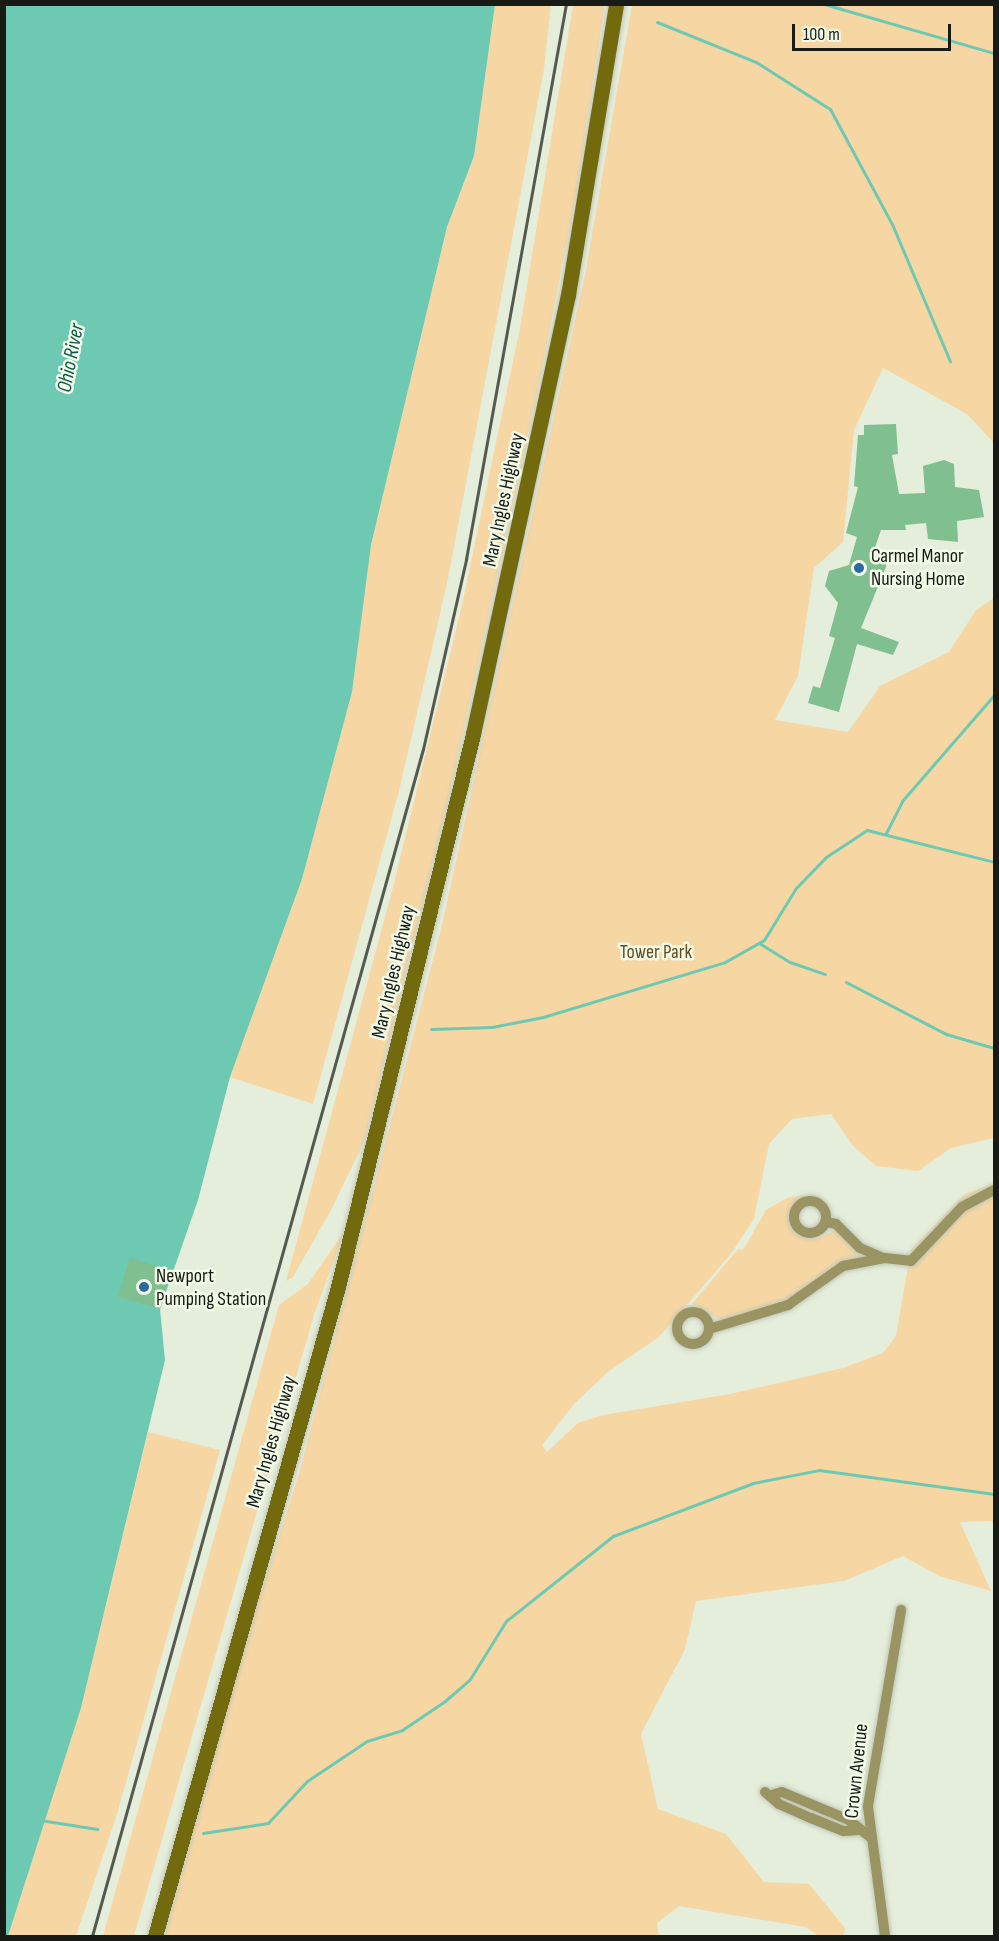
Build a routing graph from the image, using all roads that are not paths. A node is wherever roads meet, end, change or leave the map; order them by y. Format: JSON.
{"nodes":[{"id":1,"x":616,"y":4,"type":"edge"},
{"id":2,"x":994,"y":1190,"type":"edge"},
{"id":3,"x":826,"y":1222,"type":"dead end"},
{"id":4,"x":884,"y":1258,"type":"junction"},
{"id":5,"x":709,"y":1329,"type":"dead end"},
{"id":6,"x":901,"y":1610,"type":"dead end"},
{"id":7,"x":768,"y":1794,"type":"dead end"},
{"id":8,"x":869,"y":1836,"type":"junction"},
{"id":9,"x":155,"y":1936,"type":"edge"},
{"id":10,"x":885,"y":1936,"type":"edge"}],
"edges":[{"from":1,"to":9,"type":"street","name":"Mary Ingles Highway"},
{"from":2,"to":4,"type":"street"},
{"from":3,"to":4,"type":"street"},
{"from":4,"to":5,"type":"street"},
{"from":6,"to":8,"type":"street","name":"Crown Avenue"},
{"from":7,"to":8,"type":"street"},
{"from":8,"to":10,"type":"street","name":"Crown Avenue"}]}
